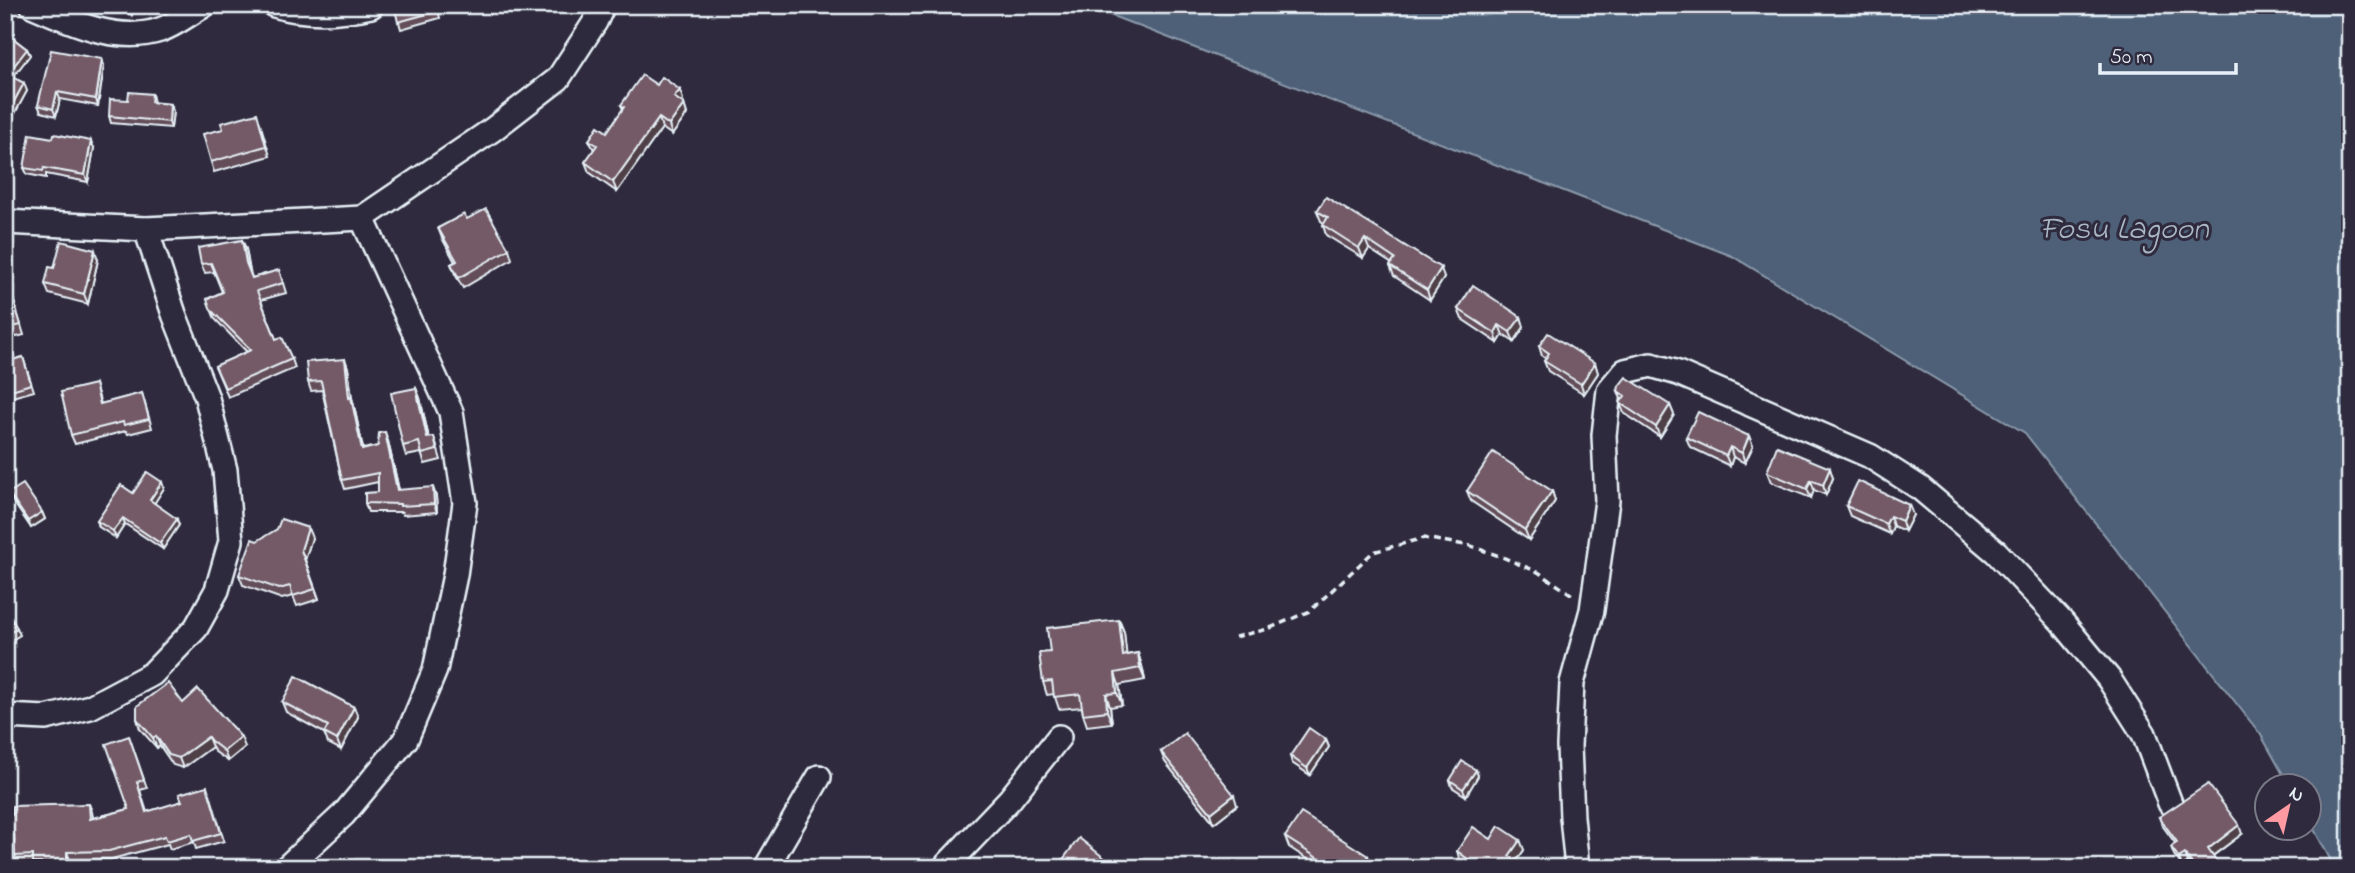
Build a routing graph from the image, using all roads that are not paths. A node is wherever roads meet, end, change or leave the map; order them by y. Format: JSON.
{"nodes":[{"id":1,"x":32,"y":5,"type":"edge"},
{"id":2,"x":204,"y":5,"type":"edge"},
{"id":3,"x":274,"y":5,"type":"edge"},
{"id":4,"x":603,"y":5,"type":"edge"},
{"id":5,"x":371,"y":6,"type":"edge"},
{"id":6,"x":345,"y":8,"type":"edge"},
{"id":7,"x":362,"y":218,"type":"junction"},
{"id":8,"x":5,"y":222,"type":"edge"},
{"id":9,"x":146,"y":229,"type":"junction"},
{"id":10,"x":5,"y":716,"type":"edge"},
{"id":11,"x":1059,"y":737,"type":"dead end"},
{"id":12,"x":819,"y":777,"type":"dead end"},
{"id":13,"x":2170,"y":803,"type":"dead end"},
{"id":14,"x":286,"y":868,"type":"edge"},
{"id":15,"x":766,"y":868,"type":"edge"},
{"id":16,"x":944,"y":868,"type":"edge"},
{"id":17,"x":1577,"y":868,"type":"edge"}],
"edges":[{"from":1,"to":2,"type":"street"},
{"from":3,"to":6,"type":"street"},
{"from":4,"to":7,"type":"street"},
{"from":5,"to":6,"type":"street"},
{"from":7,"to":9,"type":"street"},
{"from":7,"to":14,"type":"street"},
{"from":8,"to":9,"type":"street"},
{"from":9,"to":10,"type":"street"},
{"from":11,"to":16,"type":"street"},
{"from":12,"to":15,"type":"street"},
{"from":13,"to":17,"type":"street"}]}
